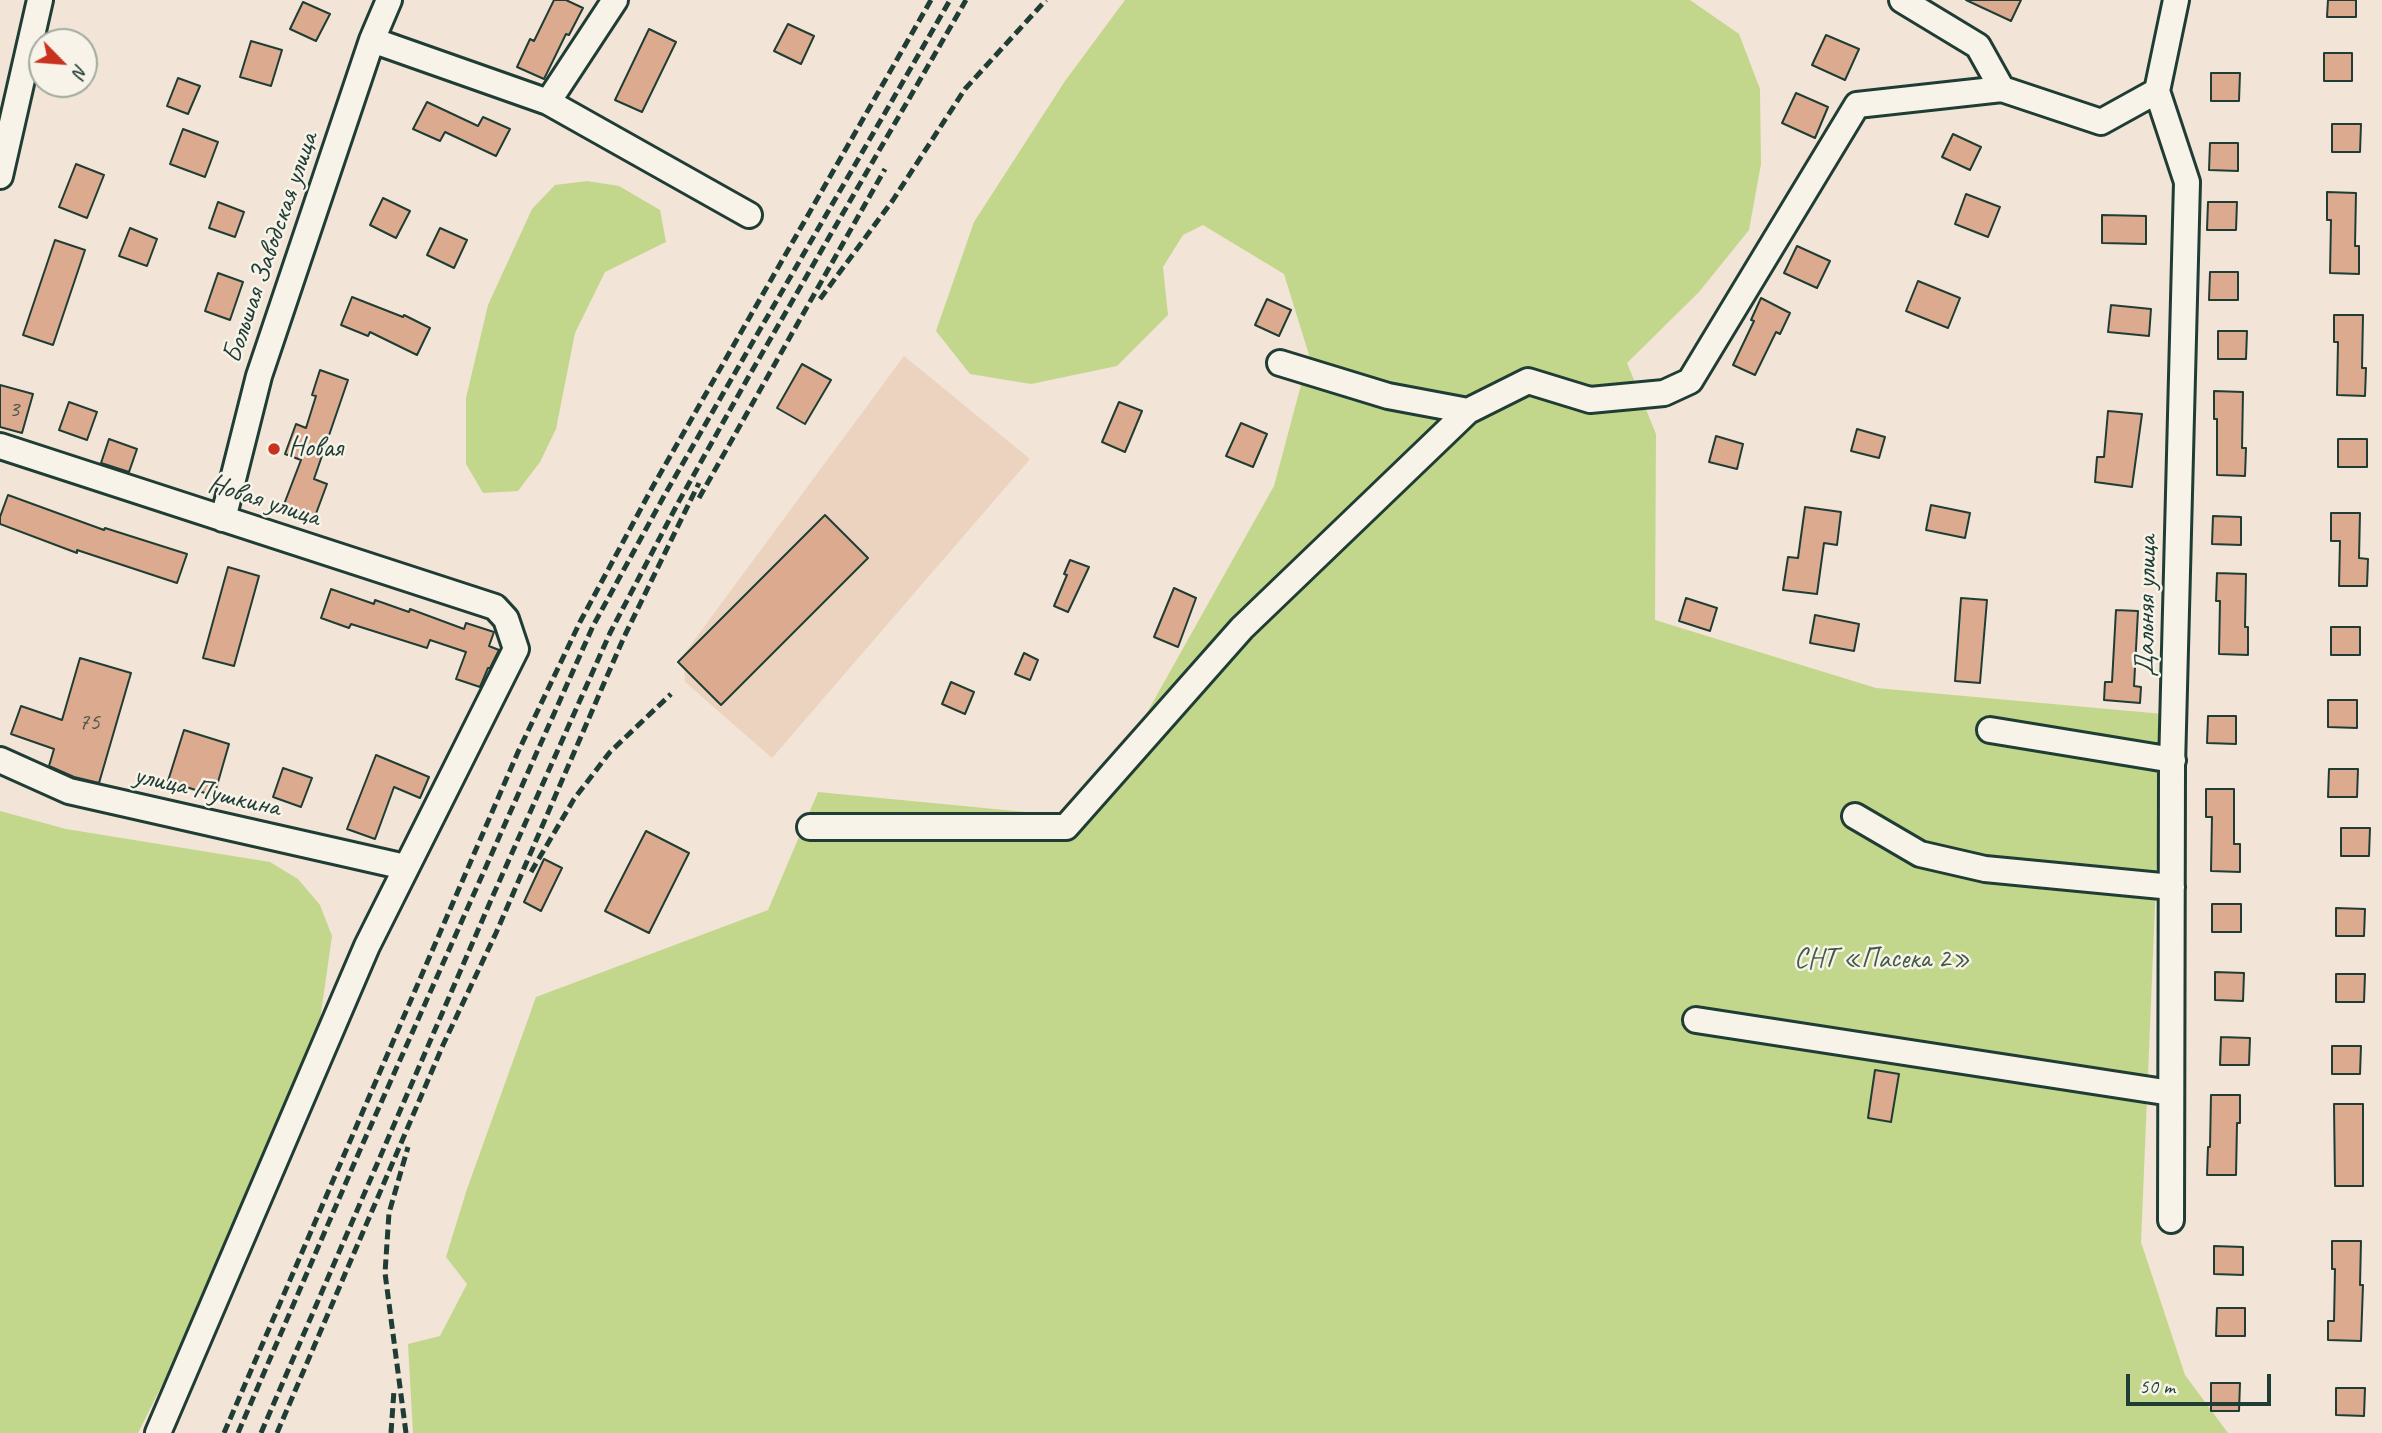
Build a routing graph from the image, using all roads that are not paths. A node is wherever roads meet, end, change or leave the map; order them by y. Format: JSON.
{"nodes":[{"id":1,"x":40,"y":0,"type":"edge"},
{"id":2,"x":389,"y":0,"type":"edge"},
{"id":3,"x":615,"y":0,"type":"edge"},
{"id":4,"x":1902,"y":0,"type":"edge"},
{"id":5,"x":2176,"y":0,"type":"edge"},
{"id":6,"x":372,"y":40,"type":"junction"},
{"id":7,"x":2002,"y":89,"type":"junction"},
{"id":8,"x":2157,"y":91,"type":"junction"},
{"id":9,"x":548,"y":102,"type":"junction"},
{"id":10,"x":0,"y":176,"type":"edge"},
{"id":11,"x":749,"y":215,"type":"dead end"},
{"id":12,"x":1280,"y":363,"type":"dead end"},
{"id":13,"x":1468,"y":411,"type":"junction"},
{"id":14,"x":0,"y":446,"type":"edge"},
{"id":15,"x":223,"y":519,"type":"junction"},
{"id":16,"x":1990,"y":730,"type":"dead end"},
{"id":17,"x":0,"y":760,"type":"edge"},
{"id":18,"x":2173,"y":761,"type":"junction"},
{"id":19,"x":1855,"y":816,"type":"dead end"},
{"id":20,"x":810,"y":827,"type":"dead end"},
{"id":21,"x":405,"y":867,"type":"junction"},
{"id":22,"x":2172,"y":887,"type":"junction"},
{"id":23,"x":1696,"y":1020,"type":"dead end"},
{"id":24,"x":2171,"y":1093,"type":"junction"},
{"id":25,"x":2171,"y":1220,"type":"dead end"},
{"id":26,"x":158,"y":1433,"type":"edge"}],
"edges":[{"from":1,"to":10,"type":"street"},
{"from":2,"to":6,"type":"street","name":"Большая Заводская улица"},
{"from":3,"to":9,"type":"street"},
{"from":4,"to":7,"type":"street"},
{"from":5,"to":8,"type":"street"},
{"from":6,"to":9,"type":"street"},
{"from":6,"to":15,"type":"street","name":"Большая Заводская улица"},
{"from":7,"to":8,"type":"street"},
{"from":7,"to":13,"type":"street"},
{"from":8,"to":18,"type":"street","name":"Дальняя улица"},
{"from":9,"to":11,"type":"street"},
{"from":12,"to":13,"type":"street"},
{"from":13,"to":20,"type":"street"},
{"from":14,"to":15,"type":"street","name":"Новая улица"},
{"from":15,"to":21,"type":"street","name":"Новая улица"},
{"from":16,"to":18,"type":"street"},
{"from":17,"to":21,"type":"street","name":"улица Пушкина"},
{"from":18,"to":22,"type":"street","name":"Дальняя улица"},
{"from":19,"to":22,"type":"street"},
{"from":21,"to":26,"type":"street"},
{"from":22,"to":24,"type":"street","name":"Дальняя улица"},
{"from":23,"to":24,"type":"street"},
{"from":24,"to":25,"type":"street","name":"Дальняя улица"}]}
